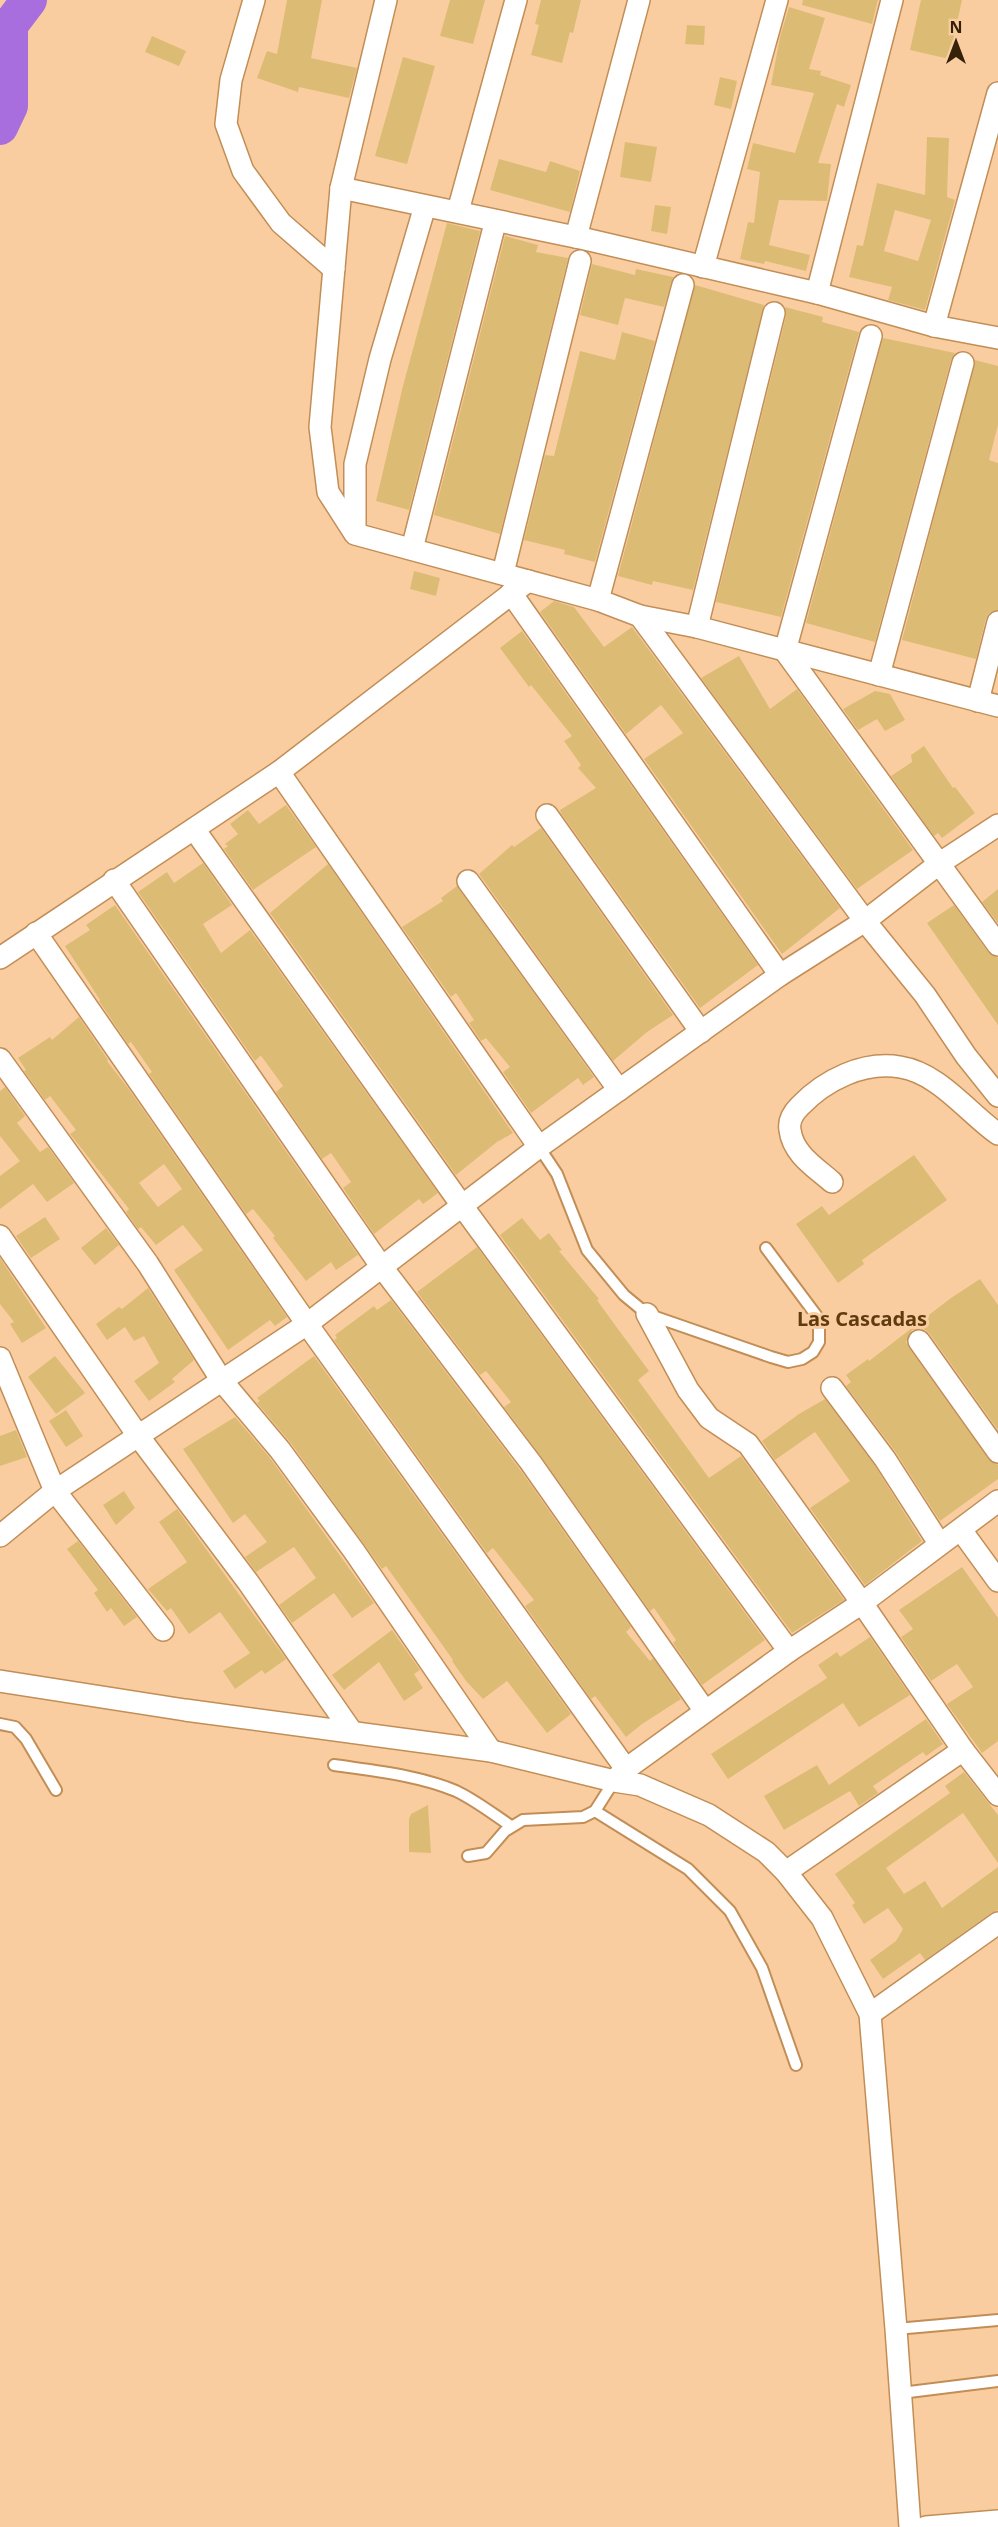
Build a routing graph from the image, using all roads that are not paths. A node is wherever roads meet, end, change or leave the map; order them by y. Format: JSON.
{"nodes":[{"id":1,"x":254,"y":0,"type":"edge"},
{"id":2,"x":386,"y":0,"type":"edge"},
{"id":3,"x":516,"y":0,"type":"edge"},
{"id":4,"x":639,"y":0,"type":"edge"},
{"id":5,"x":777,"y":0,"type":"edge"},
{"id":6,"x":892,"y":0,"type":"edge"},
{"id":7,"x":998,"y":93,"type":"edge"},
{"id":8,"x":341,"y":188,"type":"junction"},
{"id":9,"x":425,"y":206,"type":"junction"},
{"id":10,"x":458,"y":211,"type":"junction"},
{"id":11,"x":493,"y":231,"type":"dead end"},
{"id":12,"x":576,"y":237,"type":"junction"},
{"id":13,"x":580,"y":261,"type":"dead end"},
{"id":14,"x":702,"y":267,"type":"junction"},
{"id":15,"x":334,"y":269,"type":"junction"},
{"id":16,"x":682,"y":285,"type":"dead end"},
{"id":17,"x":817,"y":293,"type":"junction"},
{"id":18,"x":774,"y":312,"type":"dead end"},
{"id":19,"x":933,"y":326,"type":"junction"},
{"id":20,"x":871,"y":336,"type":"dead end"},
{"id":21,"x":998,"y":338,"type":"edge"},
{"id":22,"x":963,"y":363,"type":"dead end"},
{"id":23,"x":355,"y":534,"type":"junction"},
{"id":24,"x":412,"y":549,"type":"junction"},
{"id":25,"x":514,"y":582,"type":"junction"},
{"id":26,"x":598,"y":600,"type":"junction"},
{"id":27,"x":640,"y":616,"type":"junction"},
{"id":28,"x":998,"y":622,"type":"edge"},
{"id":29,"x":697,"y":627,"type":"junction"},
{"id":30,"x":785,"y":651,"type":"junction"},
{"id":31,"x":879,"y":675,"type":"junction"},
{"id":32,"x":988,"y":703,"type":"edge"},
{"id":33,"x":279,"y":772,"type":"junction"},
{"id":34,"x":547,"y":816,"type":"dead end"},
{"id":35,"x":998,"y":825,"type":"edge"},
{"id":36,"x":194,"y":829,"type":"junction"},
{"id":37,"x":940,"y":863,"type":"junction"},
{"id":38,"x":114,"y":880,"type":"junction"},
{"id":39,"x":468,"y":881,"type":"dead end"},
{"id":40,"x":865,"y":921,"type":"junction"},
{"id":41,"x":36,"y":933,"type":"junction"},
{"id":42,"x":998,"y":945,"type":"edge"},
{"id":43,"x":0,"y":958,"type":"edge"},
{"id":44,"x":780,"y":975,"type":"junction"},
{"id":45,"x":700,"y":1032,"type":"junction"},
{"id":46,"x":0,"y":1059,"type":"edge"},
{"id":47,"x":619,"y":1090,"type":"junction"},
{"id":48,"x":998,"y":1096,"type":"edge"},
{"id":49,"x":998,"y":1134,"type":"edge"},
{"id":50,"x":539,"y":1147,"type":"junction"},
{"id":51,"x":832,"y":1182,"type":"dead end"},
{"id":52,"x":463,"y":1207,"type":"junction"},
{"id":53,"x":0,"y":1236,"type":"edge"},
{"id":54,"x":766,"y":1248,"type":"dead end"},
{"id":55,"x":381,"y":1266,"type":"junction"},
{"id":56,"x":647,"y":1314,"type":"junction"},
{"id":57,"x":307,"y":1324,"type":"junction"},
{"id":58,"x":919,"y":1341,"type":"dead end"},
{"id":59,"x":0,"y":1358,"type":"edge"},
{"id":60,"x":222,"y":1381,"type":"junction"},
{"id":61,"x":832,"y":1388,"type":"dead end"},
{"id":62,"x":139,"y":1437,"type":"junction"},
{"id":63,"x":998,"y":1452,"type":"edge"},
{"id":64,"x":55,"y":1491,"type":"junction"},
{"id":65,"x":998,"y":1501,"type":"edge"},
{"id":66,"x":961,"y":1530,"type":"junction"},
{"id":67,"x":0,"y":1536,"type":"edge"},
{"id":68,"x":939,"y":1543,"type":"junction"},
{"id":69,"x":998,"y":1581,"type":"edge"},
{"id":70,"x":862,"y":1603,"type":"junction"},
{"id":71,"x":163,"y":1630,"type":"dead end"},
{"id":72,"x":789,"y":1651,"type":"junction"},
{"id":73,"x":0,"y":1681,"type":"edge"},
{"id":74,"x":705,"y":1711,"type":"junction"},
{"id":75,"x":0,"y":1724,"type":"edge"},
{"id":76,"x":352,"y":1732,"type":"junction"},
{"id":77,"x":963,"y":1750,"type":"junction"},
{"id":78,"x":490,"y":1751,"type":"junction"},
{"id":79,"x":334,"y":1765,"type":"dead end"},
{"id":80,"x":620,"y":1775,"type":"junction"},
{"id":81,"x":56,"y":1790,"type":"dead end"},
{"id":82,"x":998,"y":1795,"type":"edge"},
{"id":83,"x":595,"y":1811,"type":"junction"},
{"id":84,"x":510,"y":1826,"type":"junction"},
{"id":85,"x":468,"y":1856,"type":"dead end"},
{"id":86,"x":786,"y":1872,"type":"junction"},
{"id":87,"x":998,"y":1923,"type":"edge"},
{"id":88,"x":870,"y":2014,"type":"junction"},
{"id":89,"x":796,"y":2065,"type":"dead end"},
{"id":90,"x":998,"y":2320,"type":"edge"},
{"id":91,"x":897,"y":2329,"type":"junction"},
{"id":92,"x":998,"y":2381,"type":"edge"},
{"id":93,"x":901,"y":2393,"type":"junction"},
{"id":94,"x":998,"y":2521,"type":"edge"},
{"id":95,"x":910,"y":2527,"type":"edge"},
{"id":96,"x":926,"y":2527,"type":"edge"}],
"edges":[{"from":1,"to":15,"type":"street"},
{"from":2,"to":8,"type":"street"},
{"from":3,"to":10,"type":"street"},
{"from":4,"to":12,"type":"street"},
{"from":5,"to":14,"type":"street"},
{"from":6,"to":17,"type":"street"},
{"from":7,"to":19,"type":"street"},
{"from":8,"to":9,"type":"street"},
{"from":8,"to":15,"type":"street"},
{"from":9,"to":10,"type":"street"},
{"from":9,"to":23,"type":"street"},
{"from":10,"to":12,"type":"street"},
{"from":11,"to":24,"type":"street"},
{"from":12,"to":14,"type":"street"},
{"from":13,"to":25,"type":"street"},
{"from":14,"to":17,"type":"street"},
{"from":15,"to":23,"type":"street"},
{"from":16,"to":26,"type":"street"},
{"from":17,"to":19,"type":"street"},
{"from":18,"to":29,"type":"street"},
{"from":19,"to":21,"type":"street"},
{"from":20,"to":30,"type":"street"},
{"from":22,"to":31,"type":"street"},
{"from":23,"to":24,"type":"street"},
{"from":24,"to":25,"type":"street"},
{"from":25,"to":26,"type":"street"},
{"from":25,"to":33,"type":"street"},
{"from":25,"to":44,"type":"street"},
{"from":26,"to":27,"type":"street"},
{"from":27,"to":29,"type":"street"},
{"from":27,"to":40,"type":"street"},
{"from":28,"to":32,"type":"street"},
{"from":29,"to":30,"type":"street"},
{"from":30,"to":31,"type":"street"},
{"from":30,"to":37,"type":"street"},
{"from":31,"to":32,"type":"street"},
{"from":33,"to":36,"type":"street"},
{"from":33,"to":50,"type":"street"},
{"from":34,"to":45,"type":"street"},
{"from":35,"to":37,"type":"street"},
{"from":36,"to":38,"type":"street"},
{"from":36,"to":52,"type":"street"},
{"from":37,"to":40,"type":"street"},
{"from":37,"to":42,"type":"street"},
{"from":38,"to":41,"type":"street"},
{"from":38,"to":55,"type":"street"},
{"from":39,"to":47,"type":"street"},
{"from":40,"to":44,"type":"street"},
{"from":40,"to":48,"type":"street"},
{"from":41,"to":43,"type":"street"},
{"from":41,"to":57,"type":"street"},
{"from":44,"to":45,"type":"street"},
{"from":45,"to":47,"type":"street"},
{"from":46,"to":60,"type":"street"},
{"from":47,"to":50,"type":"street"},
{"from":49,"to":51,"type":"street"},
{"from":50,"to":52,"type":"street"},
{"from":50,"to":56,"type":"lane"},
{"from":52,"to":55,"type":"street"},
{"from":52,"to":72,"type":"street"},
{"from":53,"to":62,"type":"street"},
{"from":54,"to":56,"type":"lane"},
{"from":55,"to":57,"type":"street"},
{"from":55,"to":74,"type":"street"},
{"from":56,"to":70,"type":"street"},
{"from":57,"to":60,"type":"street"},
{"from":57,"to":80,"type":"street"},
{"from":58,"to":63,"type":"street"},
{"from":59,"to":64,"type":"street"},
{"from":60,"to":62,"type":"street"},
{"from":60,"to":78,"type":"street"},
{"from":61,"to":68,"type":"street"},
{"from":62,"to":64,"type":"street"},
{"from":62,"to":76,"type":"street"},
{"from":64,"to":67,"type":"street"},
{"from":64,"to":71,"type":"street"},
{"from":65,"to":66,"type":"street"},
{"from":66,"to":68,"type":"street"},
{"from":66,"to":69,"type":"street"},
{"from":68,"to":70,"type":"street"},
{"from":70,"to":72,"type":"street"},
{"from":70,"to":77,"type":"street"},
{"from":72,"to":74,"type":"street"},
{"from":73,"to":76,"type":"street"},
{"from":74,"to":80,"type":"street"},
{"from":75,"to":81,"type":"lane"},
{"from":76,"to":78,"type":"street"},
{"from":77,"to":82,"type":"street"},
{"from":77,"to":86,"type":"street"},
{"from":78,"to":80,"type":"street"},
{"from":79,"to":84,"type":"lane"},
{"from":80,"to":83,"type":"lane"},
{"from":80,"to":86,"type":"street"},
{"from":83,"to":84,"type":"lane"},
{"from":83,"to":89,"type":"lane"},
{"from":84,"to":85,"type":"lane"},
{"from":86,"to":88,"type":"street"},
{"from":87,"to":88,"type":"street"},
{"from":88,"to":91,"type":"street"},
{"from":90,"to":91,"type":"lane"},
{"from":91,"to":93,"type":"street"},
{"from":92,"to":93,"type":"lane"},
{"from":93,"to":95,"type":"street"},
{"from":94,"to":96,"type":"street"}]}
